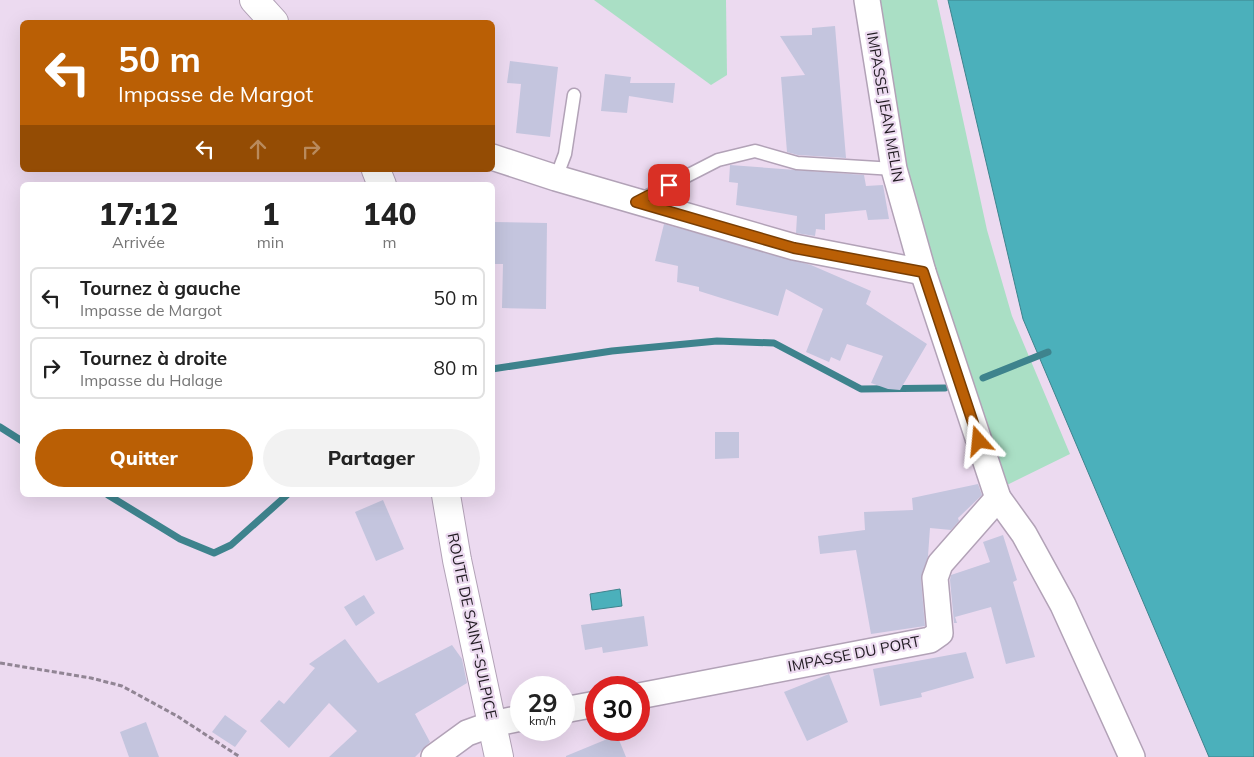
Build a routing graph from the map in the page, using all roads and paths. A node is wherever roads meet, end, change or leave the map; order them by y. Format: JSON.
{"nodes":[{"id":1,"x":254,"y":0,"type":"edge"},
{"id":2,"x":867,"y":0,"type":"edge"},
{"id":3,"x":272,"y":20,"type":"edge"},
{"id":4,"x":574,"y":95,"type":"dead end"},
{"id":5,"x":495,"y":158,"type":"edge"},
{"id":6,"x":894,"y":169,"type":"junction"},
{"id":7,"x":556,"y":178,"type":"junction"},
{"id":8,"x":636,"y":202,"type":"junction"},
{"id":9,"x":923,"y":272,"type":"junction"},
{"id":10,"x":446,"y":497,"type":"edge"},
{"id":11,"x":998,"y":498,"type":"junction"},
{"id":12,"x":0,"y":663,"type":"edge"},
{"id":13,"x":650,"y":694,"type":"edge"},
{"id":14,"x":510,"y":720,"type":"edge"},
{"id":15,"x":492,"y":724,"type":"junction"},
{"id":16,"x":240,"y":757,"type":"edge"},
{"id":17,"x":434,"y":757,"type":"edge"},
{"id":18,"x":499,"y":757,"type":"edge"},
{"id":19,"x":1132,"y":757,"type":"edge"}],
"edges":[{"from":1,"to":3,"type":"main road"},
{"from":2,"to":6,"type":"street","name":"IMPASSE JEAN MELIN"},
{"from":4,"to":7,"type":"lane"},
{"from":5,"to":7,"type":"street"},
{"from":6,"to":8,"type":"lane"},
{"from":6,"to":9,"type":"street","name":"IMPASSE JEAN MELIN"},
{"from":7,"to":8,"type":"street"},
{"from":8,"to":9,"type":"street"},
{"from":9,"to":11,"type":"street","name":"IMPASSE JEAN MELIN"},
{"from":10,"to":15,"type":"main road","name":"ROUTE DE SAINT-SULPICE"},
{"from":11,"to":13,"type":"street","name":"IMPASSE DU PORT"},
{"from":11,"to":19,"type":"street","name":"IMPASSE JEAN MELIN"},
{"from":12,"to":16,"type":"path"},
{"from":14,"to":15,"type":"street"},
{"from":15,"to":17,"type":"street"},
{"from":15,"to":18,"type":"main road","name":"ROUTE DE SAINT-SULPICE"}]}
